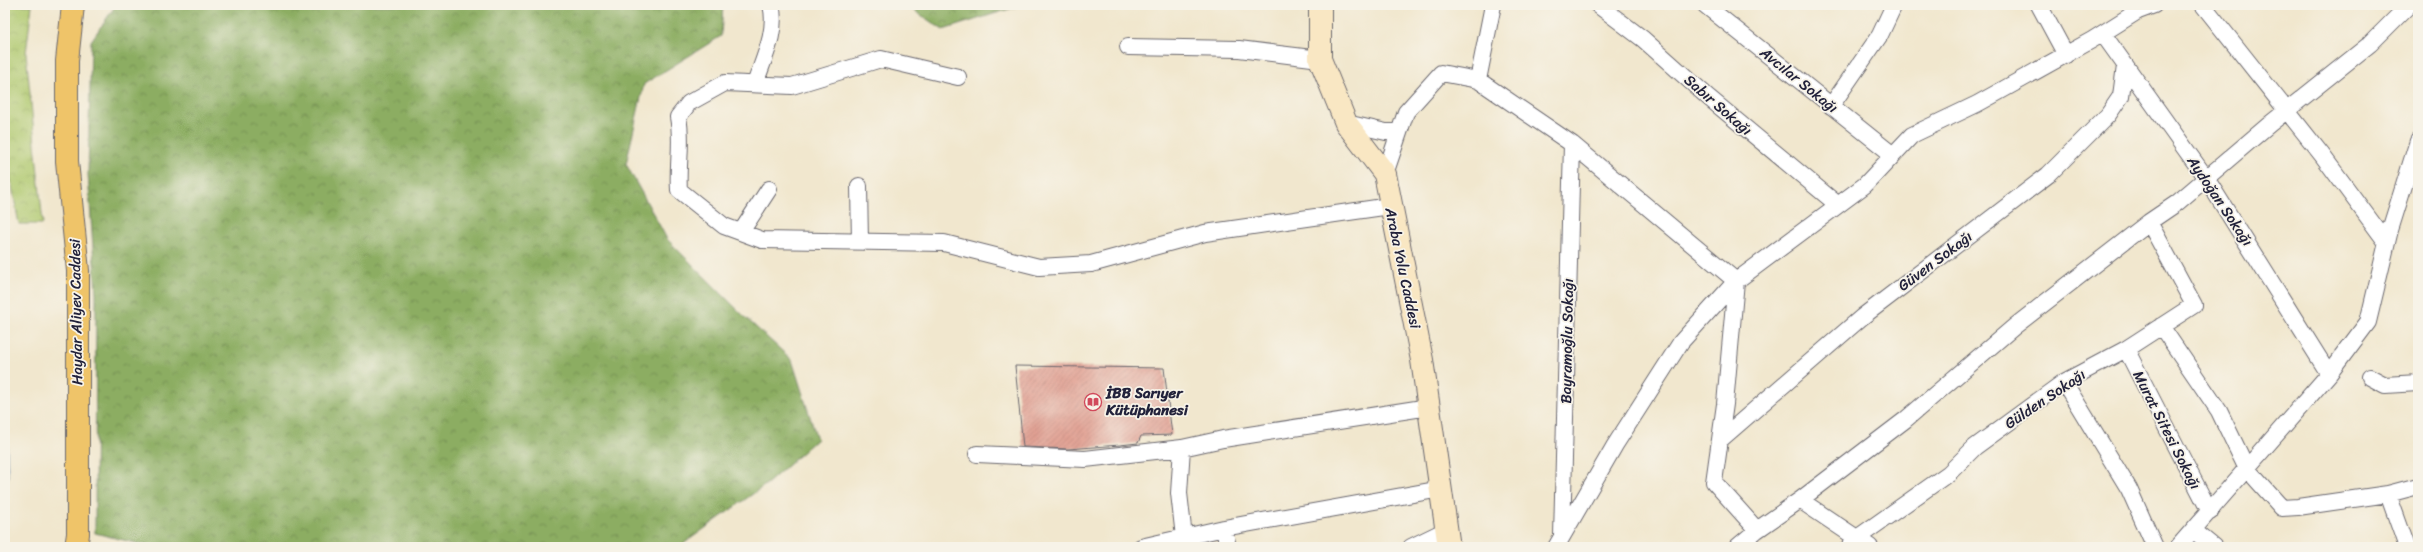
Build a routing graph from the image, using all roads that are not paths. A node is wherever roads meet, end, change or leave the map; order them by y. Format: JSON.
{"nodes":[{"id":1,"x":73,"y":5,"type":"edge"},
{"id":2,"x":771,"y":5,"type":"edge"},
{"id":3,"x":1320,"y":5,"type":"edge"},
{"id":4,"x":1494,"y":5,"type":"edge"},
{"id":5,"x":1598,"y":5,"type":"edge"},
{"id":6,"x":1704,"y":5,"type":"edge"},
{"id":7,"x":1894,"y":5,"type":"edge"},
{"id":8,"x":2039,"y":5,"type":"edge"},
{"id":9,"x":2154,"y":5,"type":"edge"},
{"id":10,"x":2203,"y":5,"type":"edge"},
{"id":11,"x":2409,"y":5,"type":"edge"},
{"id":12,"x":2103,"y":34,"type":"junction"},
{"id":13,"x":1128,"y":47,"type":"dead end"},
{"id":14,"x":2066,"y":55,"type":"junction"},
{"id":15,"x":1320,"y":59,"type":"junction"},
{"id":16,"x":2125,"y":66,"type":"junction"},
{"id":17,"x":958,"y":77,"type":"dead end"},
{"id":18,"x":1478,"y":80,"type":"junction"},
{"id":19,"x":755,"y":84,"type":"junction"},
{"id":20,"x":1831,"y":106,"type":"junction"},
{"id":21,"x":2285,"y":111,"type":"junction"},
{"id":22,"x":1346,"y":123,"type":"junction"},
{"id":23,"x":1399,"y":132,"type":"junction"},
{"id":24,"x":2418,"y":141,"type":"edge"},
{"id":25,"x":1572,"y":144,"type":"junction"},
{"id":26,"x":1893,"y":155,"type":"junction"},
{"id":27,"x":1385,"y":174,"type":"junction"},
{"id":28,"x":2206,"y":178,"type":"junction"},
{"id":29,"x":858,"y":186,"type":"dead end"},
{"id":30,"x":769,"y":189,"type":"dead end"},
{"id":31,"x":1838,"y":205,"type":"junction"},
{"id":32,"x":1390,"y":206,"type":"junction"},
{"id":33,"x":2149,"y":222,"type":"junction"},
{"id":34,"x":741,"y":232,"type":"junction"},
{"id":35,"x":860,"y":242,"type":"junction"},
{"id":36,"x":2387,"y":243,"type":"junction"},
{"id":37,"x":1736,"y":281,"type":"junction"},
{"id":38,"x":2162,"y":326,"type":"junction"},
{"id":39,"x":2126,"y":349,"type":"junction"},
{"id":40,"x":2329,"y":374,"type":"junction"},
{"id":41,"x":2370,"y":377,"type":"dead end"},
{"id":42,"x":2064,"y":382,"type":"junction"},
{"id":43,"x":2418,"y":383,"type":"edge"},
{"id":44,"x":1429,"y":406,"type":"junction"},
{"id":45,"x":1720,"y":440,"type":"junction"},
{"id":46,"x":1182,"y":448,"type":"junction"},
{"id":47,"x":977,"y":454,"type":"dead end"},
{"id":48,"x":2247,"y":469,"type":"junction"},
{"id":49,"x":2418,"y":486,"type":"edge"},
{"id":50,"x":1440,"y":489,"type":"junction"},
{"id":51,"x":2388,"y":494,"type":"junction"},
{"id":52,"x":1800,"y":500,"type":"junction"},
{"id":53,"x":2210,"y":512,"type":"junction"},
{"id":54,"x":1224,"y":528,"type":"junction"},
{"id":55,"x":1757,"y":530,"type":"junction"},
{"id":56,"x":2193,"y":530,"type":"junction"},
{"id":57,"x":1184,"y":537,"type":"junction"},
{"id":58,"x":1447,"y":538,"type":"edge"},
{"id":59,"x":1200,"y":540,"type":"edge"},
{"id":60,"x":1559,"y":542,"type":"edge"},
{"id":61,"x":1853,"y":542,"type":"edge"},
{"id":62,"x":76,"y":547,"type":"edge"},
{"id":63,"x":1141,"y":547,"type":"edge"},
{"id":64,"x":1228,"y":547,"type":"edge"},
{"id":65,"x":1411,"y":547,"type":"edge"},
{"id":66,"x":1737,"y":547,"type":"edge"},
{"id":67,"x":1870,"y":547,"type":"edge"},
{"id":68,"x":2154,"y":547,"type":"edge"},
{"id":69,"x":2178,"y":547,"type":"edge"},
{"id":70,"x":2214,"y":547,"type":"edge"},
{"id":71,"x":2407,"y":547,"type":"edge"}],
"edges":[{"from":1,"to":62,"type":"main road","name":"Haydar Aliyev Caddesi"},
{"from":2,"to":19,"type":"street"},
{"from":3,"to":15,"type":"street","name":"Araba Yolu Caddesi"},
{"from":4,"to":18,"type":"street"},
{"from":5,"to":31,"type":"street","name":"Sabır Sokağı"},
{"from":6,"to":20,"type":"street","name":"Avcılar Sokağı"},
{"from":7,"to":20,"type":"street"},
{"from":8,"to":14,"type":"street"},
{"from":9,"to":12,"type":"street"},
{"from":10,"to":21,"type":"street"},
{"from":11,"to":21,"type":"street"},
{"from":12,"to":14,"type":"street"},
{"from":12,"to":16,"type":"street","name":"Aydoğan Sokağı"},
{"from":13,"to":15,"type":"street"},
{"from":14,"to":26,"type":"street"},
{"from":15,"to":22,"type":"street","name":"Araba Yolu Caddesi"},
{"from":16,"to":28,"type":"street","name":"Aydoğan Sokağı"},
{"from":16,"to":45,"type":"street","name":"Güven Sokağı"},
{"from":17,"to":19,"type":"street"},
{"from":18,"to":23,"type":"street"},
{"from":18,"to":25,"type":"street"},
{"from":19,"to":34,"type":"street"},
{"from":20,"to":26,"type":"street","name":"Avcılar Sokağı"},
{"from":21,"to":28,"type":"street"},
{"from":21,"to":36,"type":"street"},
{"from":22,"to":23,"type":"street"},
{"from":22,"to":27,"type":"street","name":"Araba Yolu Caddesi"},
{"from":23,"to":27,"type":"street"},
{"from":24,"to":36,"type":"street"},
{"from":25,"to":37,"type":"street"},
{"from":25,"to":60,"type":"street","name":"Bayramoğlu Sokağı"},
{"from":26,"to":31,"type":"street"},
{"from":27,"to":32,"type":"street","name":"Araba Yolu Caddesi"},
{"from":28,"to":33,"type":"street"},
{"from":28,"to":40,"type":"street","name":"Aydoğan Sokağı"},
{"from":29,"to":35,"type":"street"},
{"from":30,"to":34,"type":"street"},
{"from":31,"to":37,"type":"street"},
{"from":32,"to":35,"type":"street"},
{"from":32,"to":44,"type":"street","name":"Araba Yolu Caddesi"},
{"from":33,"to":38,"type":"street","name":"Gülden Sokağı"},
{"from":33,"to":52,"type":"street"},
{"from":34,"to":35,"type":"street"},
{"from":36,"to":40,"type":"street"},
{"from":37,"to":45,"type":"street"},
{"from":37,"to":60,"type":"street"},
{"from":38,"to":39,"type":"street","name":"Gülden Sokağı"},
{"from":38,"to":48,"type":"street"},
{"from":39,"to":42,"type":"street","name":"Gülden Sokağı"},
{"from":39,"to":53,"type":"street","name":"Murat Sitesi Sokağı"},
{"from":40,"to":48,"type":"street"},
{"from":41,"to":43,"type":"street"},
{"from":42,"to":61,"type":"street","name":"Gülden Sokağı"},
{"from":42,"to":68,"type":"street"},
{"from":44,"to":46,"type":"street"},
{"from":44,"to":50,"type":"street","name":"Araba Yolu Caddesi"},
{"from":45,"to":55,"type":"street"},
{"from":46,"to":47,"type":"street"},
{"from":46,"to":57,"type":"street"},
{"from":48,"to":51,"type":"street"},
{"from":48,"to":53,"type":"street"},
{"from":49,"to":51,"type":"street"},
{"from":50,"to":54,"type":"street"},
{"from":50,"to":58,"type":"street","name":"Araba Yolu Caddesi"},
{"from":51,"to":71,"type":"street"},
{"from":52,"to":55,"type":"street"},
{"from":52,"to":61,"type":"street"},
{"from":53,"to":56,"type":"street"},
{"from":54,"to":59,"type":"street"},
{"from":54,"to":64,"type":"street"},
{"from":55,"to":66,"type":"street"},
{"from":56,"to":69,"type":"street"},
{"from":56,"to":70,"type":"street"},
{"from":57,"to":59,"type":"street"},
{"from":57,"to":63,"type":"street"},
{"from":58,"to":65,"type":"street"},
{"from":61,"to":67,"type":"street"}]}
